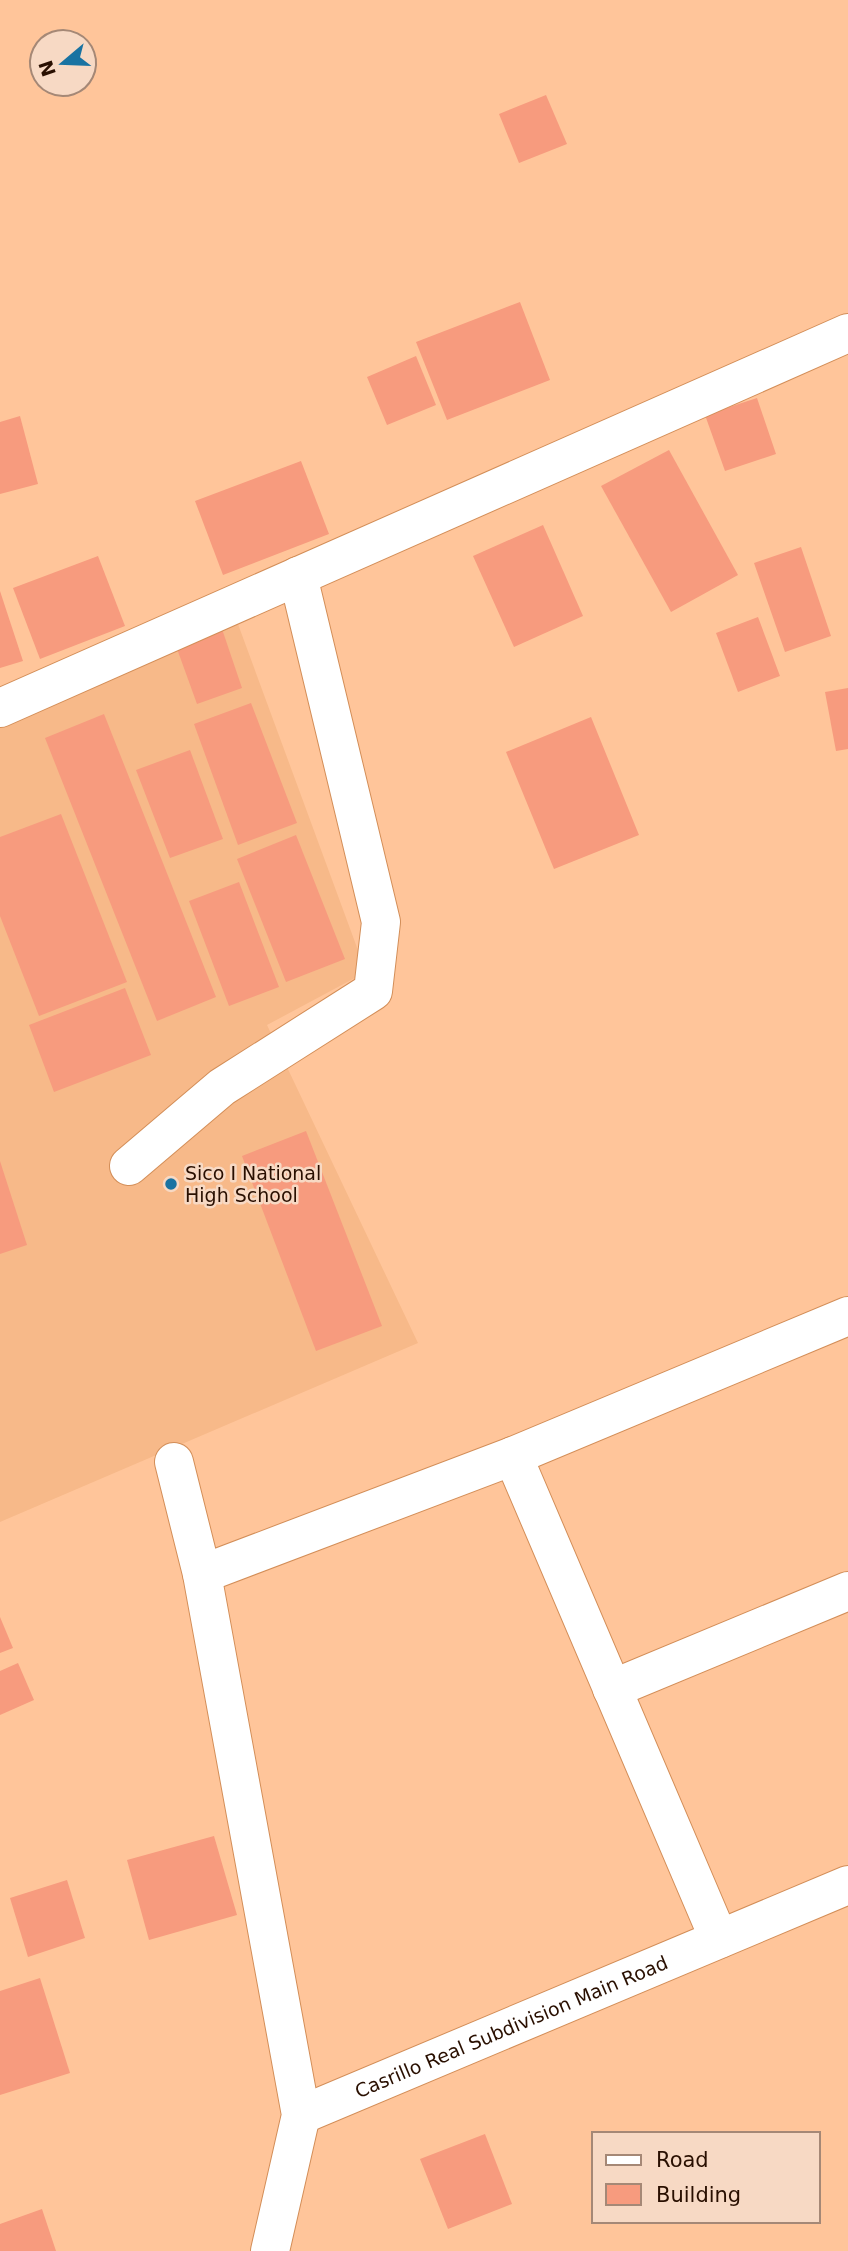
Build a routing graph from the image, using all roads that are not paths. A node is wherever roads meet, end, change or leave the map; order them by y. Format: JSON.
{"nodes":[{"id":1,"x":848,"y":332,"type":"edge"},
{"id":2,"x":298,"y":576,"type":"junction"},
{"id":3,"x":0,"y":708,"type":"edge"},
{"id":4,"x":129,"y":1166,"type":"dead end"},
{"id":5,"x":848,"y":1316,"type":"edge"},
{"id":6,"x":513,"y":1456,"type":"junction"},
{"id":7,"x":174,"y":1462,"type":"dead end"},
{"id":8,"x":202,"y":1574,"type":"junction"},
{"id":9,"x":848,"y":1591,"type":"edge"},
{"id":10,"x":611,"y":1689,"type":"junction"},
{"id":11,"x":848,"y":1885,"type":"edge"},
{"id":12,"x":719,"y":1939,"type":"junction"},
{"id":13,"x":301,"y":2115,"type":"junction"},
{"id":14,"x":270,"y":2251,"type":"edge"}],
"edges":[{"from":1,"to":2,"type":"street"},
{"from":2,"to":3,"type":"street"},
{"from":2,"to":4,"type":"street"},
{"from":5,"to":6,"type":"street"},
{"from":6,"to":8,"type":"street"},
{"from":6,"to":10,"type":"street"},
{"from":7,"to":8,"type":"street"},
{"from":8,"to":13,"type":"street"},
{"from":9,"to":10,"type":"street"},
{"from":10,"to":12,"type":"street"},
{"from":11,"to":12,"type":"street","name":"Casrillo Real Subdivision Main Road"},
{"from":12,"to":13,"type":"street","name":"Casrillo Real Subdivision Main Road"},
{"from":13,"to":14,"type":"street"}]}
